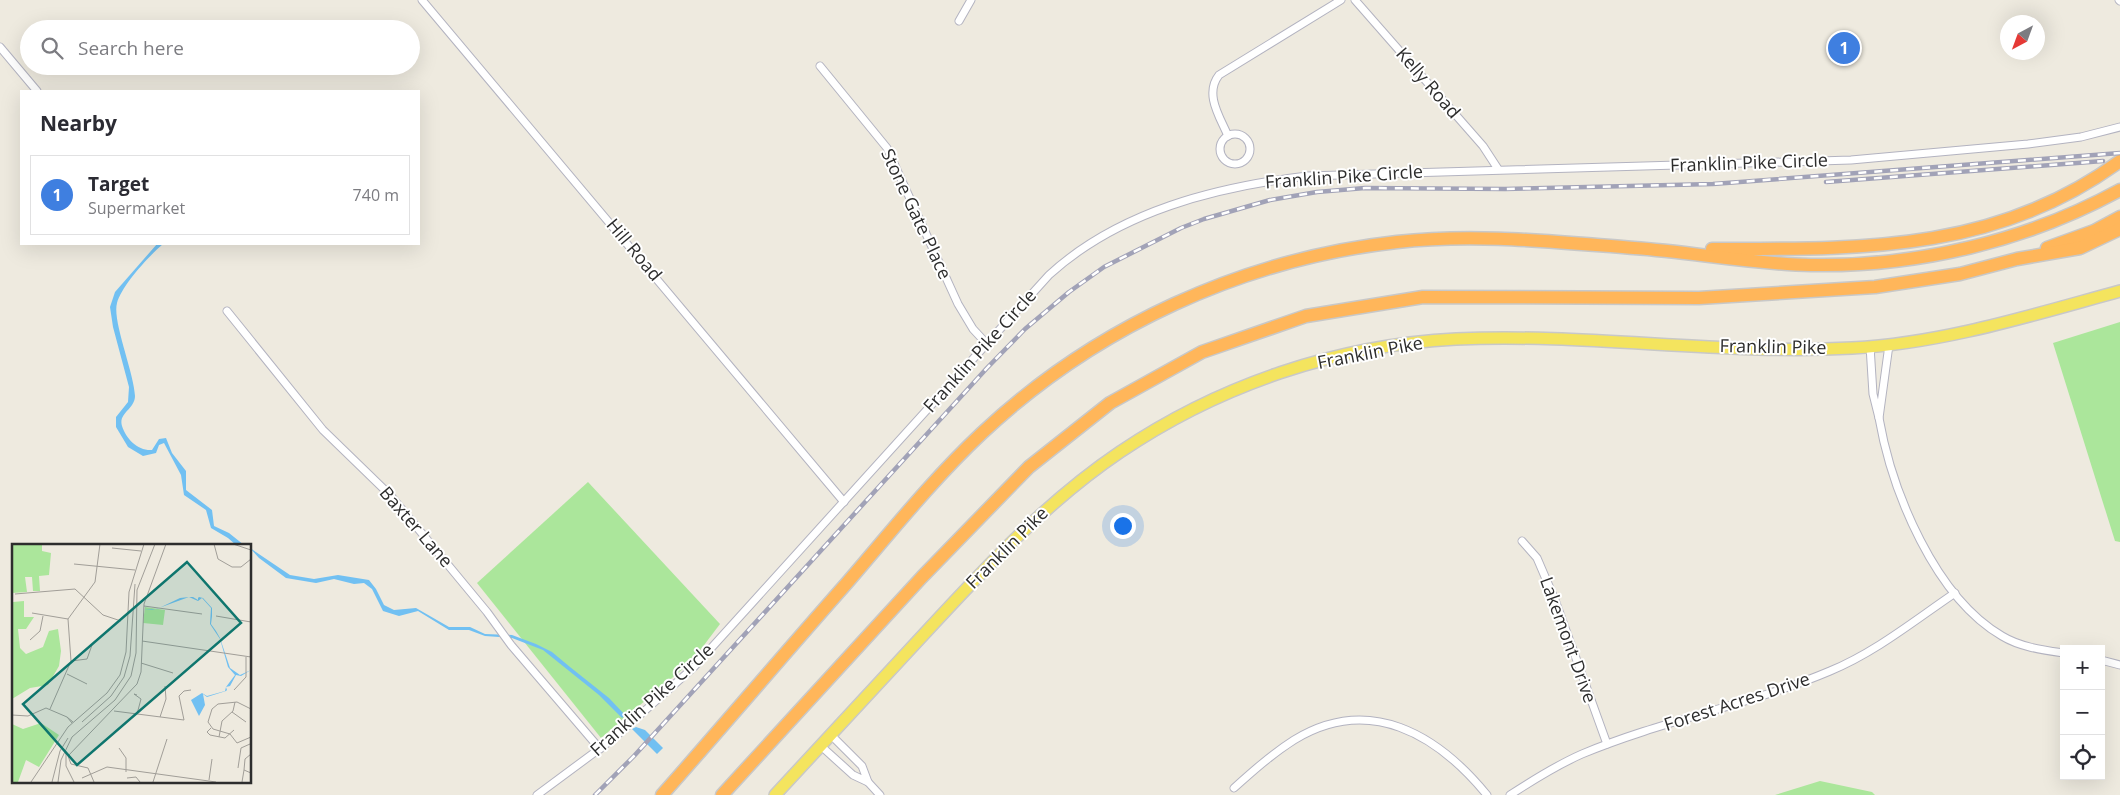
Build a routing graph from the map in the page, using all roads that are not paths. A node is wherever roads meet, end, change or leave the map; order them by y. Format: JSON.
{"nodes":[{"id":1,"x":422,"y":0,"type":"edge"},
{"id":2,"x":971,"y":0,"type":"edge"},
{"id":3,"x":1341,"y":0,"type":"edge"},
{"id":4,"x":1355,"y":0,"type":"edge"},
{"id":5,"x":959,"y":21,"type":"dead end"},
{"id":6,"x":0,"y":47,"type":"edge"},
{"id":7,"x":820,"y":66,"type":"dead end"},
{"id":8,"x":20,"y":71,"type":"edge"},
{"id":9,"x":24,"y":75,"type":"edge"},
{"id":10,"x":36,"y":90,"type":"edge"},
{"id":11,"x":2120,"y":127,"type":"edge"},
{"id":12,"x":1228,"y":136,"type":"junction"},
{"id":13,"x":2120,"y":160,"type":"edge"},
{"id":14,"x":1498,"y":169,"type":"junction"},
{"id":15,"x":2120,"y":190,"type":"edge"},
{"id":16,"x":2120,"y":217,"type":"edge"},
{"id":17,"x":2120,"y":229,"type":"edge"},
{"id":18,"x":1654,"y":250,"type":"junction"},
{"id":19,"x":2017,"y":259,"type":"junction"},
{"id":20,"x":2120,"y":291,"type":"edge"},
{"id":21,"x":227,"y":311,"type":"dead end"},
{"id":22,"x":986,"y":343,"type":"junction"},
{"id":23,"x":1889,"y":345,"type":"junction"},
{"id":24,"x":1870,"y":346,"type":"junction"},
{"id":25,"x":1879,"y":418,"type":"junction"},
{"id":26,"x":844,"y":502,"type":"junction"},
{"id":27,"x":1522,"y":541,"type":"dead end"},
{"id":28,"x":1955,"y":593,"type":"junction"},
{"id":29,"x":2060,"y":652,"type":"edge"},
{"id":30,"x":2105,"y":661,"type":"edge"},
{"id":31,"x":2120,"y":665,"type":"edge"},
{"id":32,"x":831,"y":735,"type":"junction"},
{"id":33,"x":1607,"y":744,"type":"junction"},
{"id":34,"x":821,"y":746,"type":"junction"},
{"id":35,"x":600,"y":749,"type":"junction"},
{"id":36,"x":868,"y":782,"type":"junction"},
{"id":37,"x":1234,"y":788,"type":"dead end"},
{"id":38,"x":537,"y":795,"type":"edge"},
{"id":39,"x":662,"y":795,"type":"edge"},
{"id":40,"x":722,"y":795,"type":"edge"},
{"id":41,"x":776,"y":795,"type":"edge"},
{"id":42,"x":880,"y":795,"type":"edge"},
{"id":43,"x":1487,"y":795,"type":"edge"},
{"id":44,"x":1510,"y":795,"type":"edge"}],
"edges":[{"from":1,"to":26,"type":"street","name":"Hill Road"},
{"from":2,"to":5,"type":"street"},
{"from":3,"to":12,"type":"street"},
{"from":4,"to":14,"type":"street","name":"Kelly Road"},
{"from":6,"to":8,"type":"street"},
{"from":7,"to":22,"type":"street","name":"Stone Gate Place"},
{"from":9,"to":10,"type":"street"},
{"from":11,"to":14,"type":"street","name":"Franklin Pike Circle"},
{"from":12,"to":12,"type":"street"},
{"from":13,"to":18,"type":"highway"},
{"from":14,"to":22,"type":"street","name":"Franklin Pike Circle"},
{"from":15,"to":18,"type":"highway"},
{"from":16,"to":19,"type":"highway"},
{"from":17,"to":19,"type":"highway"},
{"from":18,"to":39,"type":"highway"},
{"from":19,"to":40,"type":"highway"},
{"from":20,"to":23,"type":"main road","name":"Franklin Pike"},
{"from":21,"to":35,"type":"street","name":"Baxter Lane"},
{"from":22,"to":26,"type":"street","name":"Franklin Pike Circle"},
{"from":23,"to":24,"type":"main road","name":"Franklin Pike"},
{"from":23,"to":25,"type":"street"},
{"from":24,"to":25,"type":"street"},
{"from":24,"to":32,"type":"main road","name":"Franklin Pike"},
{"from":25,"to":28,"type":"street"},
{"from":26,"to":35,"type":"street","name":"Franklin Pike Circle"},
{"from":27,"to":33,"type":"street","name":"Lakemont Drive"},
{"from":28,"to":29,"type":"street"},
{"from":28,"to":33,"type":"street","name":"Forest Acres Drive"},
{"from":30,"to":31,"type":"street"},
{"from":32,"to":34,"type":"main road","name":"Franklin Pike"},
{"from":32,"to":36,"type":"street"},
{"from":33,"to":44,"type":"street","name":"Forest Acres Drive"},
{"from":34,"to":36,"type":"street"},
{"from":34,"to":41,"type":"main road","name":"Franklin Pike"},
{"from":35,"to":38,"type":"street","name":"Franklin Pike Circle"},
{"from":36,"to":42,"type":"street"},
{"from":37,"to":43,"type":"street"}]}
